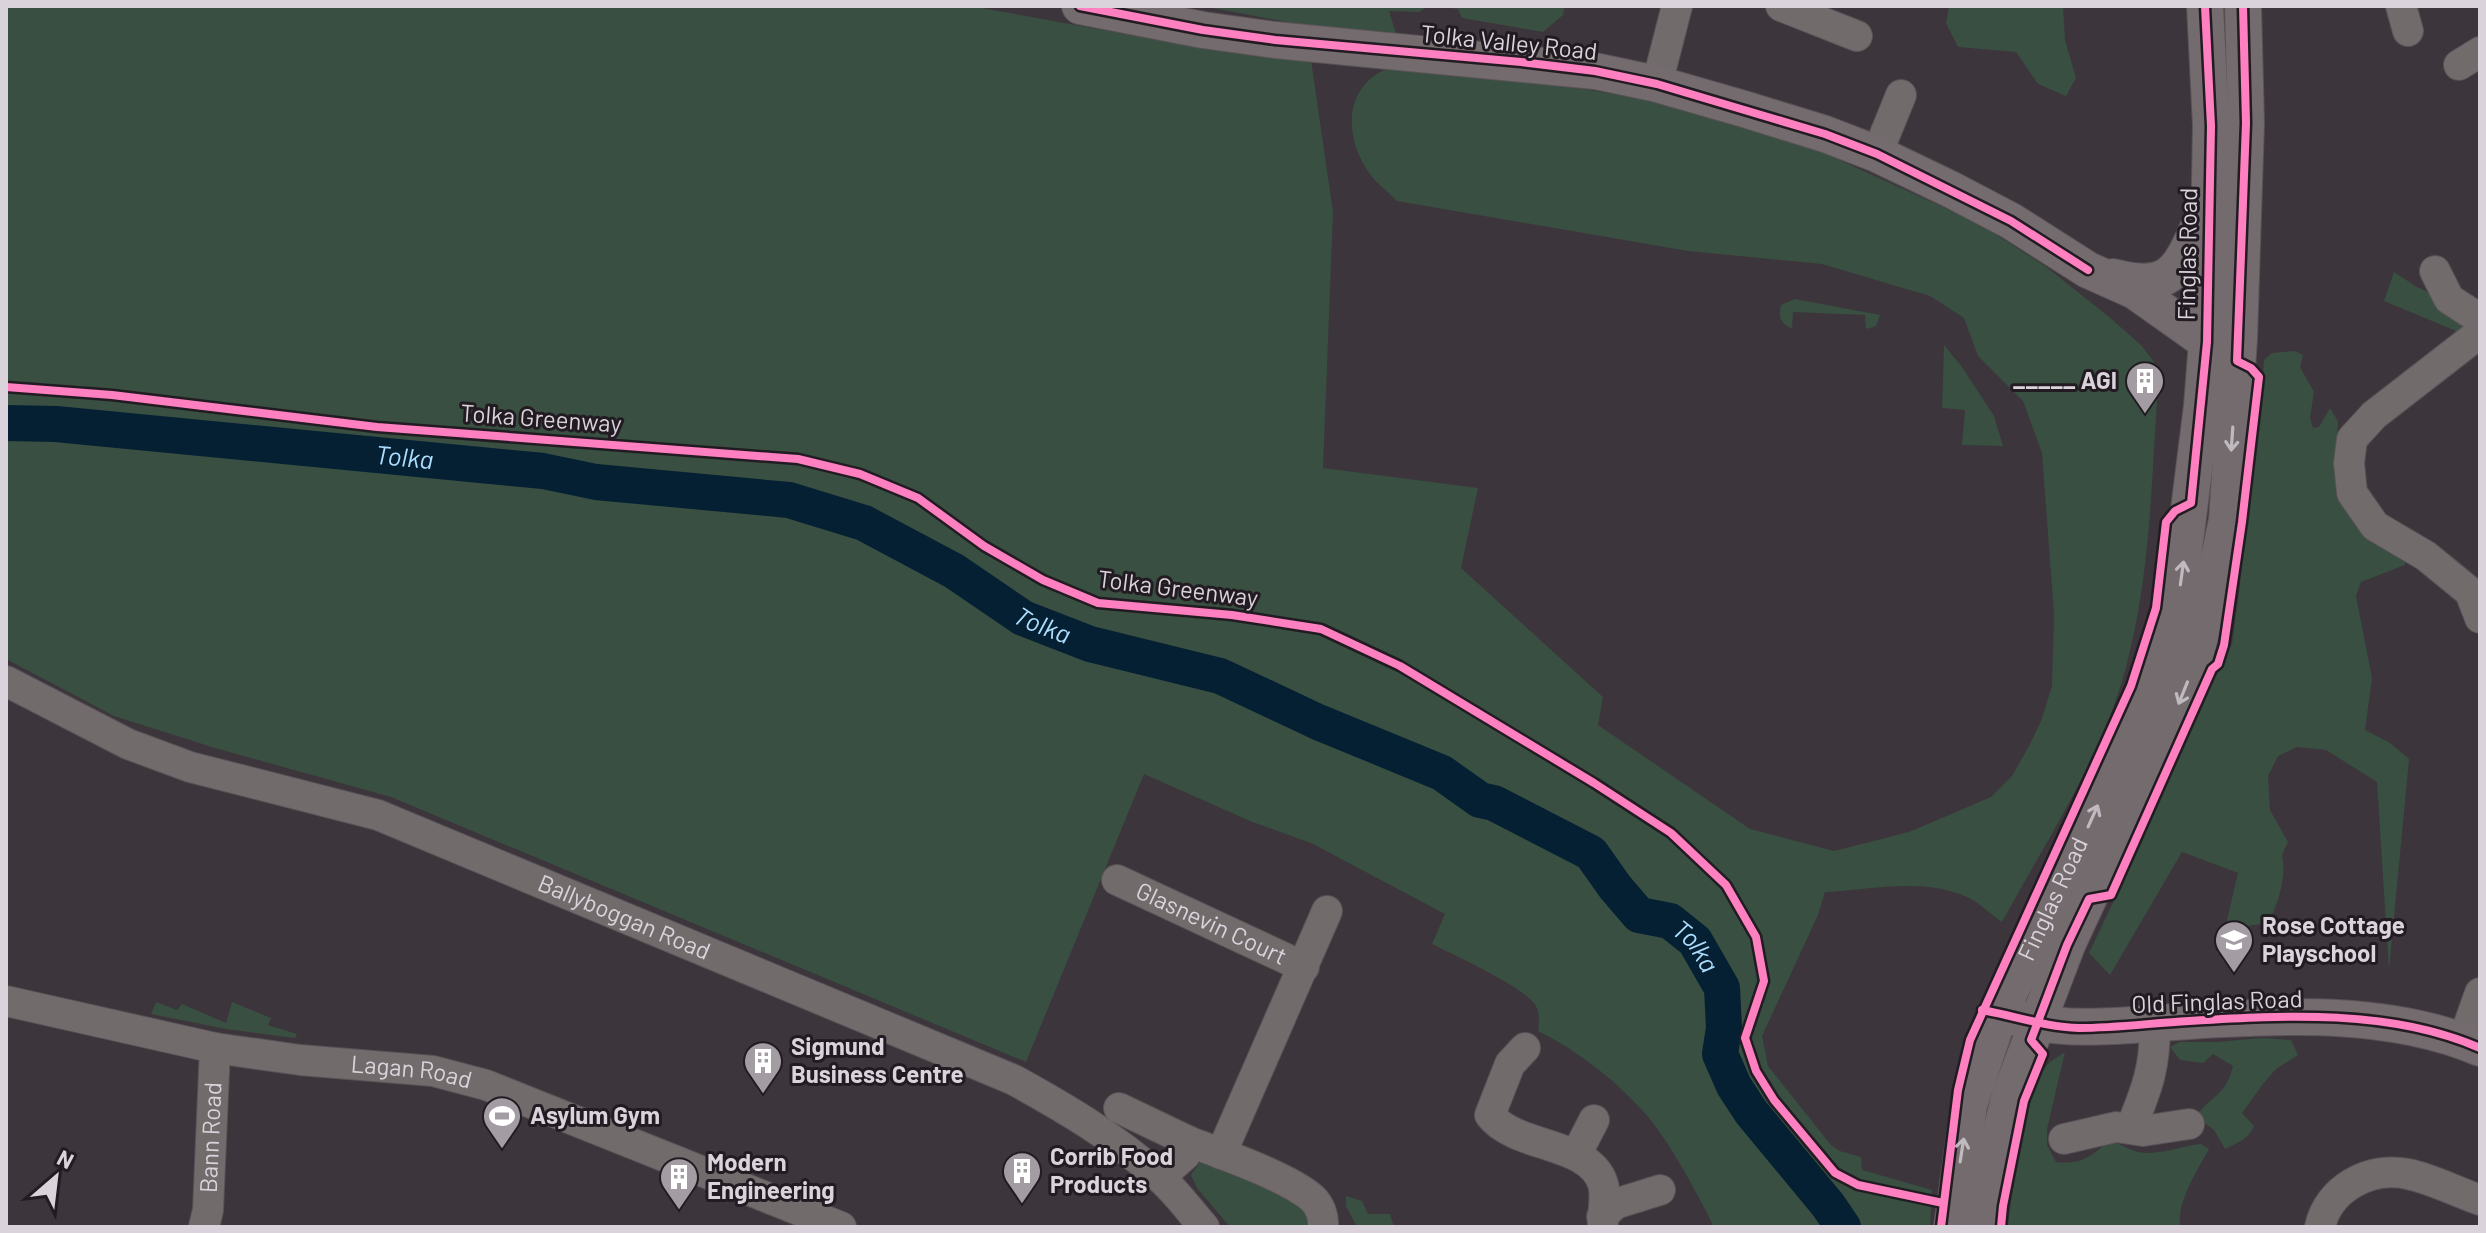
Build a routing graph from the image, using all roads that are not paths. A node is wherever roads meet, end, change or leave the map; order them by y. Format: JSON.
{"nodes":[{"id":1,"x":1677,"y":6,"type":"edge"},
{"id":2,"x":1781,"y":6,"type":"edge"},
{"id":3,"x":2205,"y":6,"type":"edge"},
{"id":4,"x":2243,"y":6,"type":"edge"},
{"id":5,"x":1102,"y":8,"type":"edge"},
{"id":6,"x":1857,"y":36,"type":"dead end"},
{"id":7,"x":1657,"y":84,"type":"junction"},
{"id":8,"x":1901,"y":95,"type":"dead end"},
{"id":9,"x":1877,"y":154,"type":"junction"},
{"id":10,"x":2209,"y":206,"type":"junction"},
{"id":11,"x":2088,"y":270,"type":"junction"},
{"id":12,"x":2435,"y":271,"type":"dead end"},
{"id":13,"x":2460,"y":336,"type":"edge"},
{"id":14,"x":2223,"y":341,"type":"junction"},
{"id":15,"x":2477,"y":598,"type":"edge"},
{"id":16,"x":6,"y":681,"type":"edge"},
{"id":17,"x":1117,"y":880,"type":"dead end"},
{"id":18,"x":1327,"y":911,"type":"dead end"},
{"id":19,"x":1304,"y":967,"type":"junction"},
{"id":20,"x":2480,"y":993,"type":"edge"},
{"id":21,"x":6,"y":1001,"type":"edge"},
{"id":22,"x":2000,"y":1013,"type":"junction"},
{"id":23,"x":2037,"y":1024,"type":"junction"},
{"id":24,"x":2155,"y":1025,"type":"junction"},
{"id":25,"x":2472,"y":1045,"type":"edge"},
{"id":26,"x":215,"y":1048,"type":"junction"},
{"id":27,"x":1525,"y":1048,"type":"dead end"},
{"id":28,"x":1119,"y":1108,"type":"dead end"},
{"id":29,"x":1594,"y":1120,"type":"dead end"},
{"id":30,"x":2189,"y":1124,"type":"dead end"},
{"id":31,"x":2131,"y":1128,"type":"junction"},
{"id":32,"x":2064,"y":1139,"type":"dead end"},
{"id":33,"x":1190,"y":1142,"type":"junction"},
{"id":34,"x":1221,"y":1154,"type":"junction"},
{"id":35,"x":1576,"y":1155,"type":"junction"},
{"id":36,"x":1160,"y":1177,"type":"junction"},
{"id":37,"x":1660,"y":1190,"type":"dead end"},
{"id":38,"x":2480,"y":1200,"type":"edge"},
{"id":39,"x":1603,"y":1222,"type":"edge"},
{"id":40,"x":204,"y":1227,"type":"edge"},
{"id":41,"x":841,"y":1227,"type":"edge"},
{"id":42,"x":1204,"y":1227,"type":"edge"},
{"id":43,"x":1323,"y":1227,"type":"edge"},
{"id":44,"x":1952,"y":1227,"type":"edge"},
{"id":45,"x":1984,"y":1227,"type":"edge"},
{"id":46,"x":2320,"y":1227,"type":"edge"}],
"edges":[{"from":1,"to":7,"type":"street"},
{"from":2,"to":6,"type":"street"},
{"from":3,"to":10,"type":"main road","name":"Finglas Road"},
{"from":4,"to":14,"type":"main road","name":"Finglas Road"},
{"from":5,"to":7,"type":"main road","name":"Tolka Valley Road"},
{"from":7,"to":9,"type":"main road","name":"Tolka Valley Road"},
{"from":8,"to":9,"type":"street"},
{"from":9,"to":11,"type":"main road","name":"Tolka Valley Road"},
{"from":10,"to":11,"type":"main road"},
{"from":10,"to":14,"type":"main road","name":"Finglas Road"},
{"from":11,"to":14,"type":"main road","name":"Tolka Valley Road"},
{"from":12,"to":13,"type":"street"},
{"from":13,"to":15,"type":"street"},
{"from":22,"to":14,"type":"main road","name":"Finglas Road","one_way":true},
{"from":14,"to":23,"type":"main road","name":"Finglas Road","one_way":true},
{"from":16,"to":36,"type":"street","name":"Ballyboggan Road"},
{"from":17,"to":19,"type":"street","name":"Glasnevin Court"},
{"from":18,"to":19,"type":"street","name":"Glasnevin Court"},
{"from":19,"to":34,"type":"street","name":"Glasnevin Court"},
{"from":20,"to":25,"type":"street"},
{"from":21,"to":26,"type":"street","name":"Lagan Road"},
{"from":22,"to":23,"type":"main road","name":"Old Finglas Road"},
{"from":44,"to":22,"type":"main road","name":"Finglas Road","one_way":true},
{"from":23,"to":24,"type":"main road","name":"Old Finglas Road"},
{"from":23,"to":45,"type":"main road","name":"Finglas Road"},
{"from":24,"to":25,"type":"main road","name":"Old Finglas Road"},
{"from":24,"to":31,"type":"street"},
{"from":26,"to":40,"type":"street","name":"Bann Road"},
{"from":26,"to":41,"type":"street","name":"Lagan Road"},
{"from":27,"to":35,"type":"street"},
{"from":28,"to":33,"type":"street"},
{"from":29,"to":35,"type":"street"},
{"from":30,"to":31,"type":"street"},
{"from":31,"to":32,"type":"street"},
{"from":33,"to":34,"type":"street"},
{"from":33,"to":36,"type":"street"},
{"from":34,"to":43,"type":"street"},
{"from":35,"to":39,"type":"street"},
{"from":36,"to":42,"type":"street","name":"Ballyboggan Road"},
{"from":37,"to":39,"type":"street"},
{"from":38,"to":46,"type":"street"}]}
